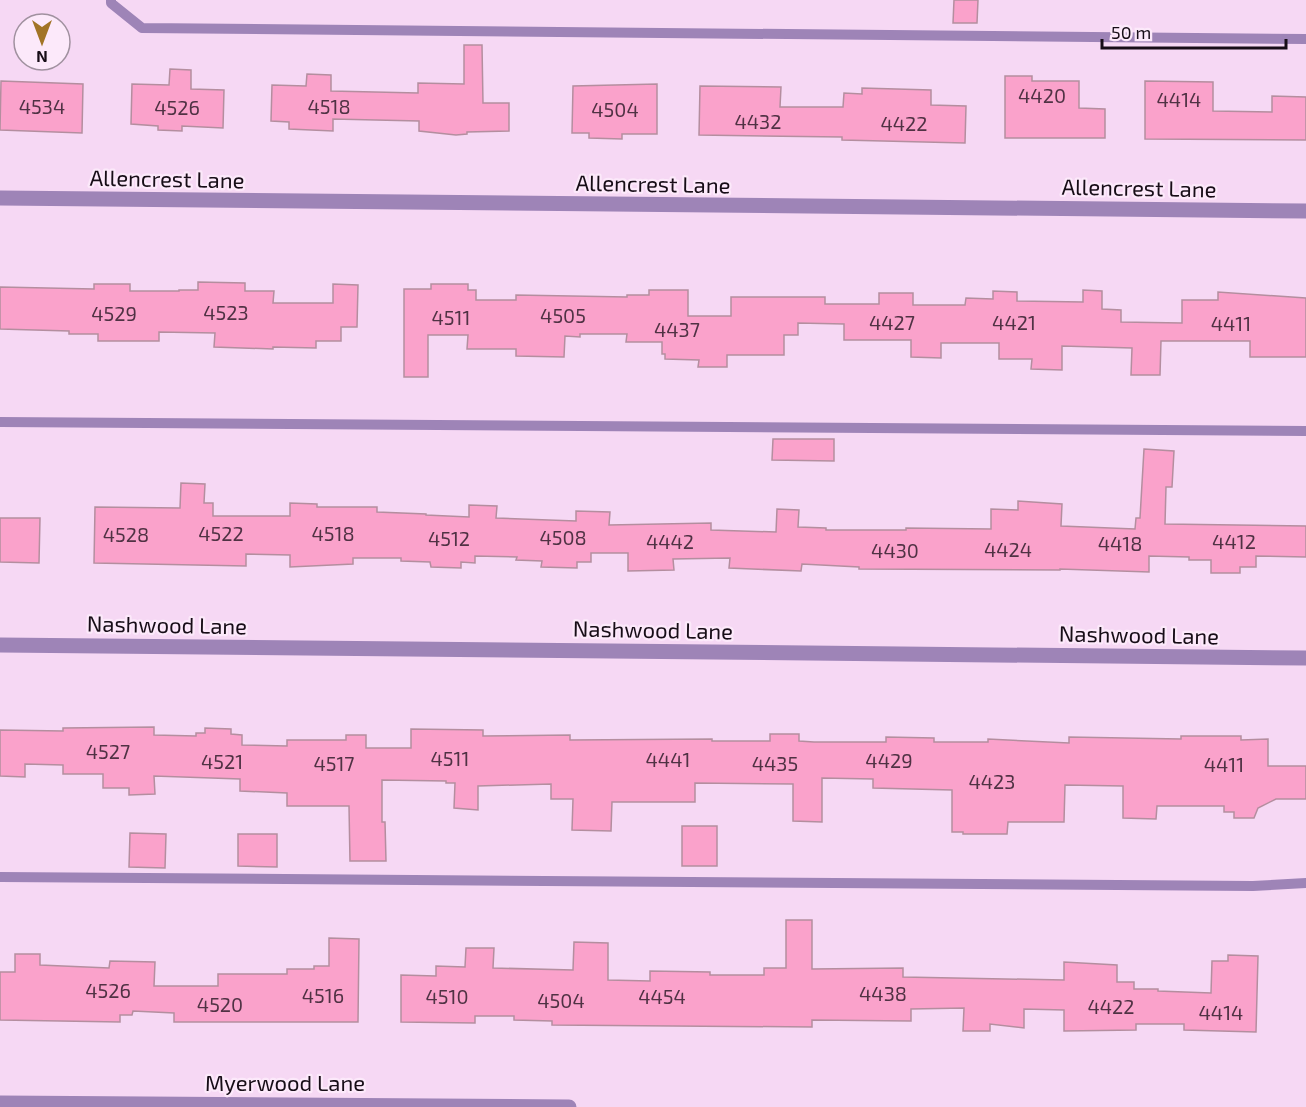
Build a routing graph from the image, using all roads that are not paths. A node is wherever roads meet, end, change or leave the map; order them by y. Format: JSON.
{"nodes":[{"id":1,"x":111,"y":0,"type":"edge"},
{"id":2,"x":1306,"y":39,"type":"edge"},
{"id":3,"x":0,"y":198,"type":"edge"},
{"id":4,"x":1306,"y":212,"type":"edge"},
{"id":5,"x":0,"y":422,"type":"edge"},
{"id":6,"x":1306,"y":432,"type":"edge"},
{"id":7,"x":0,"y":645,"type":"edge"},
{"id":8,"x":1306,"y":658,"type":"edge"},
{"id":9,"x":0,"y":876,"type":"edge"},
{"id":10,"x":1306,"y":883,"type":"edge"},
{"id":11,"x":0,"y":1103,"type":"edge"},
{"id":12,"x":569,"y":1107,"type":"edge"}],
"edges":[{"from":1,"to":2,"type":"lane"},
{"from":3,"to":4,"type":"street","name":"Allencrest Lane"},
{"from":5,"to":6,"type":"lane"},
{"from":7,"to":8,"type":"street","name":"Nashwood Lane"},
{"from":9,"to":10,"type":"lane"},
{"from":11,"to":12,"type":"street","name":"Myerwood Lane"}]}
